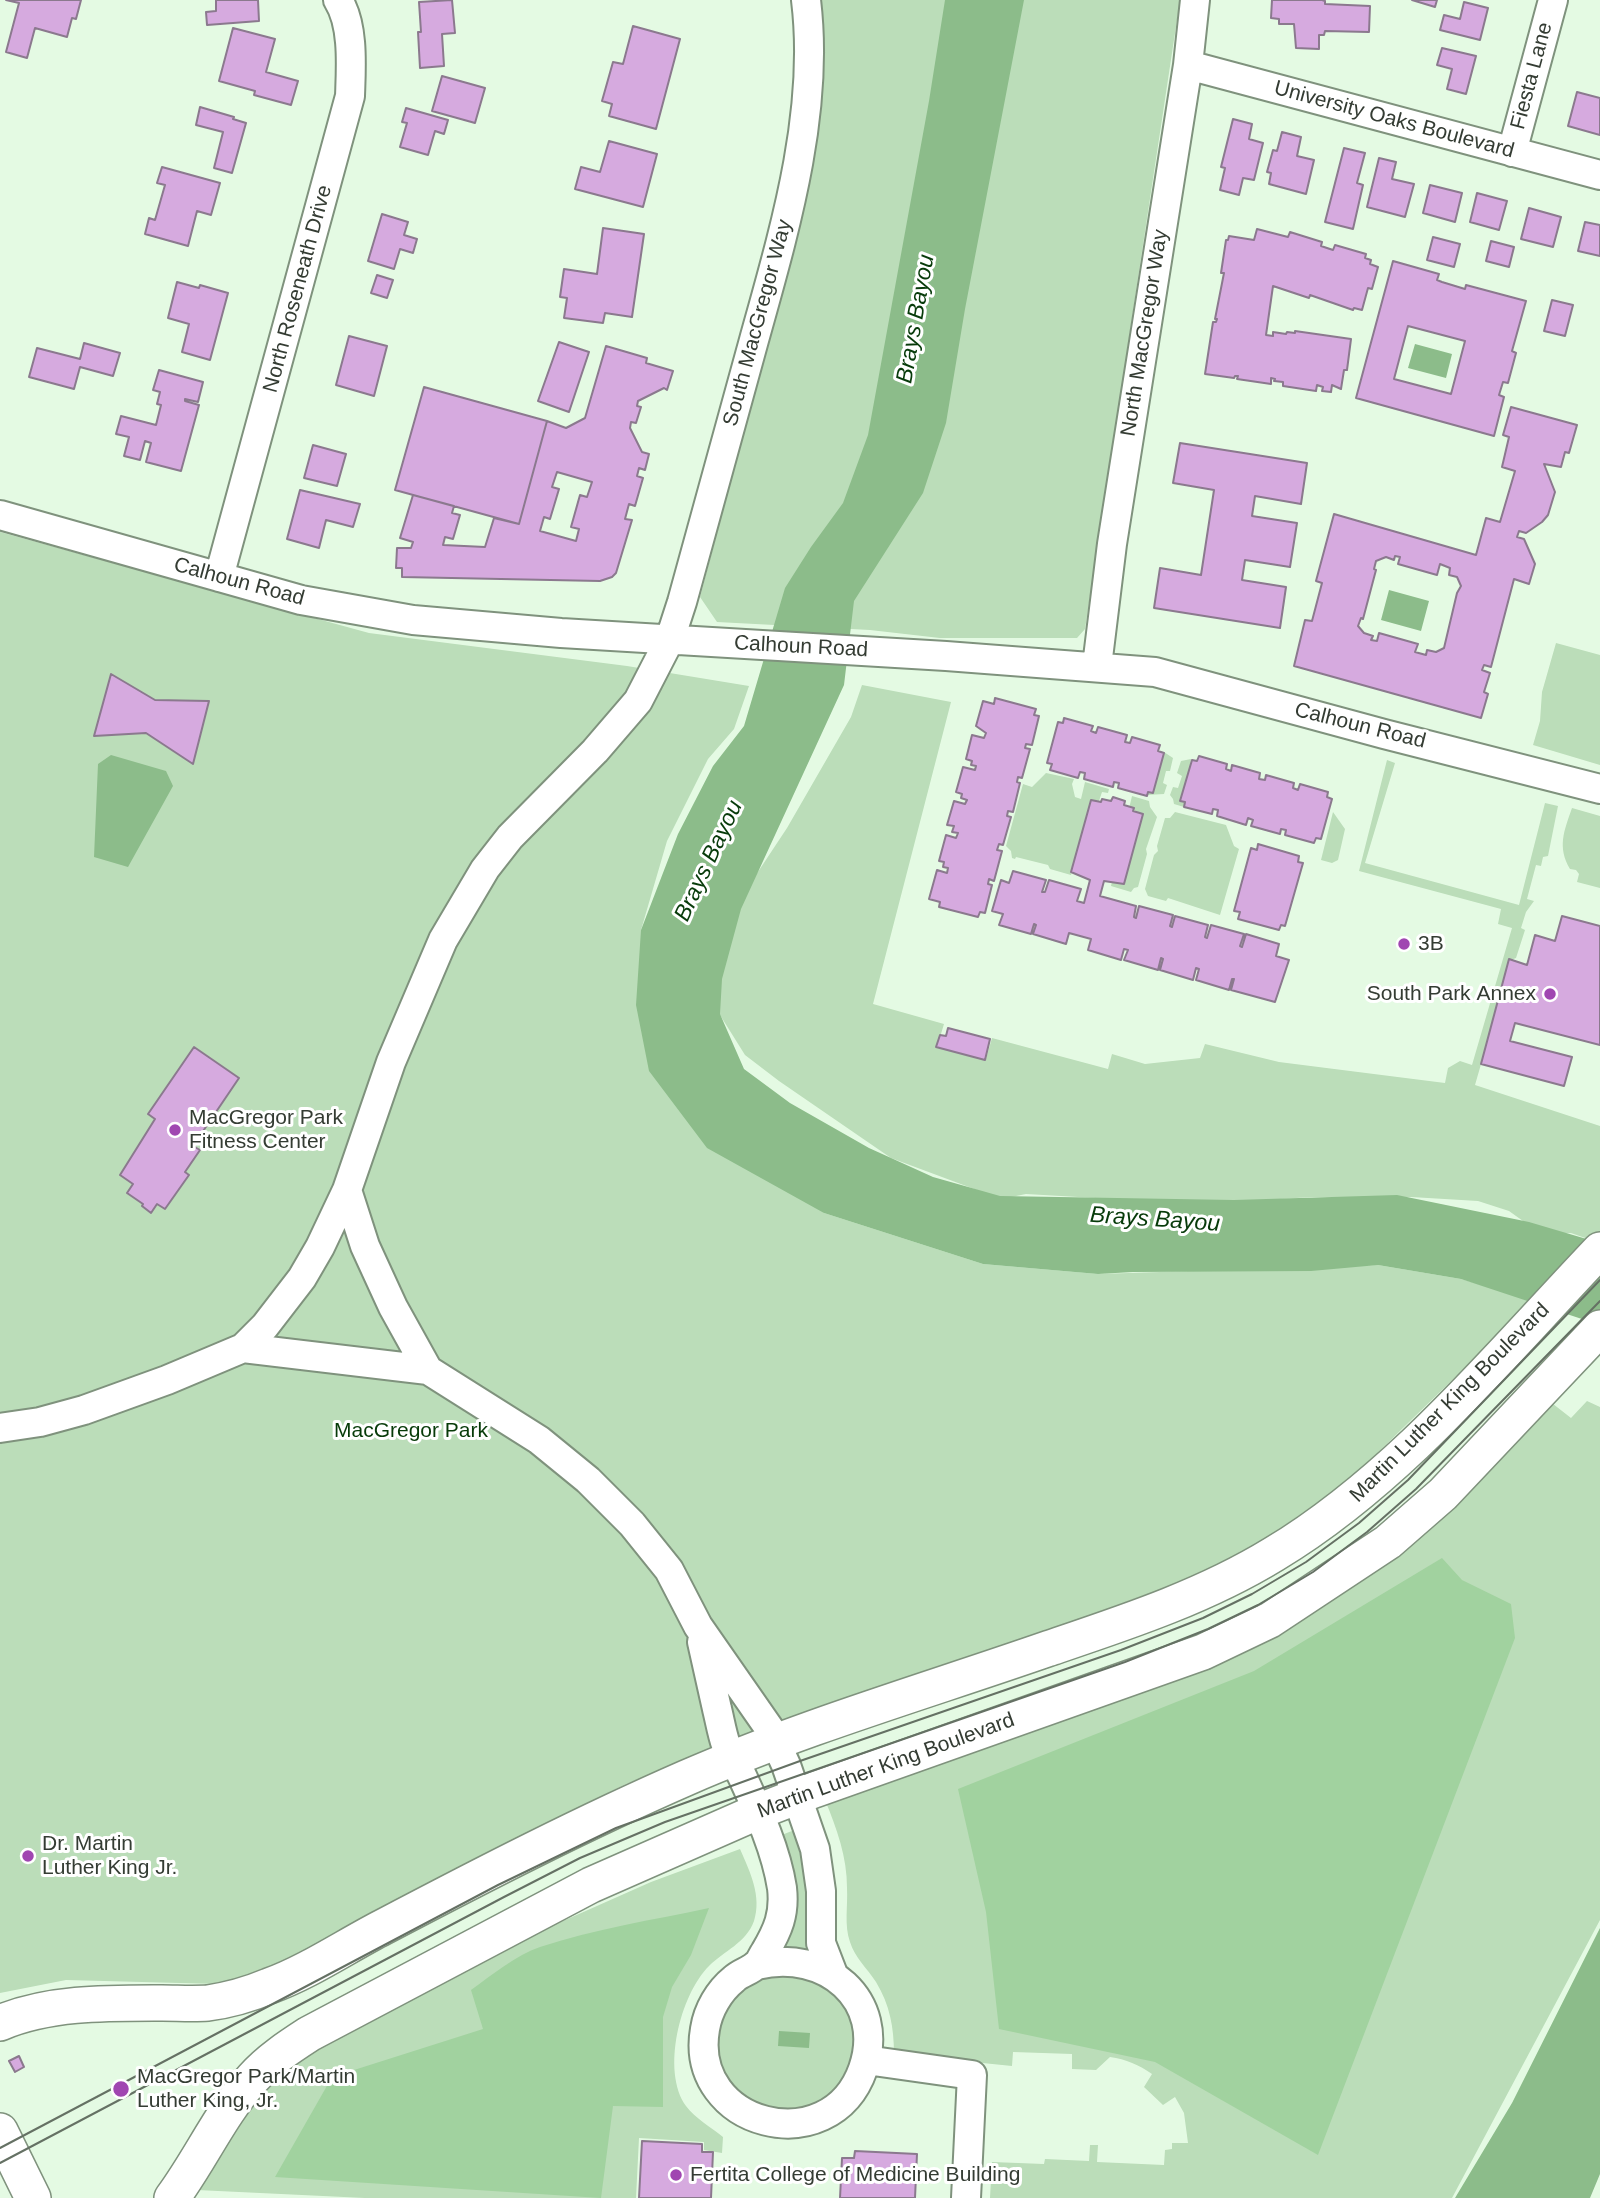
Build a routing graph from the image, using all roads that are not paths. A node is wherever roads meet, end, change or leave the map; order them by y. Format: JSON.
{"nodes":[{"id":1,"x":338,"y":0,"type":"edge"},
{"id":2,"x":806,"y":0,"type":"edge"},
{"id":3,"x":1195,"y":0,"type":"edge"},
{"id":4,"x":1553,"y":0,"type":"edge"},
{"id":5,"x":1188,"y":65,"type":"junction"},
{"id":6,"x":1512,"y":152,"type":"junction"},
{"id":7,"x":1600,"y":175,"type":"edge"},
{"id":8,"x":0,"y":515,"type":"edge"},
{"id":9,"x":219,"y":577,"type":"junction"},
{"id":10,"x":670,"y":639,"type":"junction"},
{"id":11,"x":1097,"y":666,"type":"junction"},
{"id":12,"x":1600,"y":789,"type":"edge"},
{"id":13,"x":347,"y":1190,"type":"junction"},
{"id":14,"x":1600,"y":1250,"type":"edge"},
{"id":15,"x":1600,"y":1328,"type":"edge"},
{"id":16,"x":243,"y":1348,"type":"junction"},
{"id":17,"x":428,"y":1370,"type":"junction"},
{"id":18,"x":0,"y":1429,"type":"edge"},
{"id":19,"x":698,"y":1626,"type":"junction"},
{"id":20,"x":775,"y":1742,"type":"junction"},
{"id":21,"x":733,"y":1757,"type":"junction"},
{"id":22,"x":797,"y":1796,"type":"junction"},
{"id":23,"x":757,"y":1812,"type":"junction"},
{"id":24,"x":757,"y":1965,"type":"junction"},
{"id":25,"x":833,"y":1974,"type":"junction"},
{"id":26,"x":0,"y":2023,"type":"edge"},
{"id":27,"x":866,"y":2060,"type":"junction"},
{"id":28,"x":0,"y":2132,"type":"edge"},
{"id":29,"x":33,"y":2198,"type":"edge"},
{"id":30,"x":172,"y":2198,"type":"edge"},
{"id":31,"x":966,"y":2198,"type":"edge"}],
"edges":[{"from":1,"to":9,"type":"street","name":"North Roseneath Drive"},
{"from":2,"to":10,"type":"street","name":"South MacGregor Way"},
{"from":3,"to":5,"type":"street","name":"North MacGregor Way"},
{"from":4,"to":6,"type":"street","name":"Fiesta Lane"},
{"from":5,"to":6,"type":"street","name":"University Oaks Boulevard"},
{"from":5,"to":11,"type":"street","name":"North MacGregor Way"},
{"from":6,"to":7,"type":"street","name":"University Oaks Boulevard"},
{"from":8,"to":9,"type":"street","name":"Calhoun Road"},
{"from":9,"to":10,"type":"street","name":"Calhoun Road"},
{"from":10,"to":11,"type":"street","name":"Calhoun Road"},
{"from":10,"to":13,"type":"street","name":"South MacGregor Way"},
{"from":11,"to":12,"type":"street","name":"Calhoun Road"},
{"from":13,"to":16,"type":"street","name":"South MacGregor Way"},
{"from":13,"to":17,"type":"street"},
{"from":14,"to":20,"type":"main road","name":"Martin Luther King Boulevard"},
{"from":15,"to":22,"type":"main road","name":"Martin Luther King Boulevard"},
{"from":16,"to":17,"type":"street"},
{"from":16,"to":18,"type":"street"},
{"from":17,"to":19,"type":"street"},
{"from":19,"to":20,"type":"street"},
{"from":19,"to":21,"type":"street"},
{"from":20,"to":21,"type":"main road"},
{"from":20,"to":22,"type":"street"},
{"from":21,"to":23,"type":"street"},
{"from":21,"to":26,"type":"main road"},
{"from":22,"to":23,"type":"main road","name":"Martin Luther King Boulevard"},
{"from":22,"to":25,"type":"street"},
{"from":23,"to":24,"type":"street"},
{"from":23,"to":30,"type":"main road","name":"Martin Luther King Boulevard"},
{"from":24,"to":25,"type":"street"},
{"from":24,"to":27,"type":"street"},
{"from":25,"to":27,"type":"street"},
{"from":27,"to":31,"type":"street"},
{"from":28,"to":29,"type":"main road"}]}
